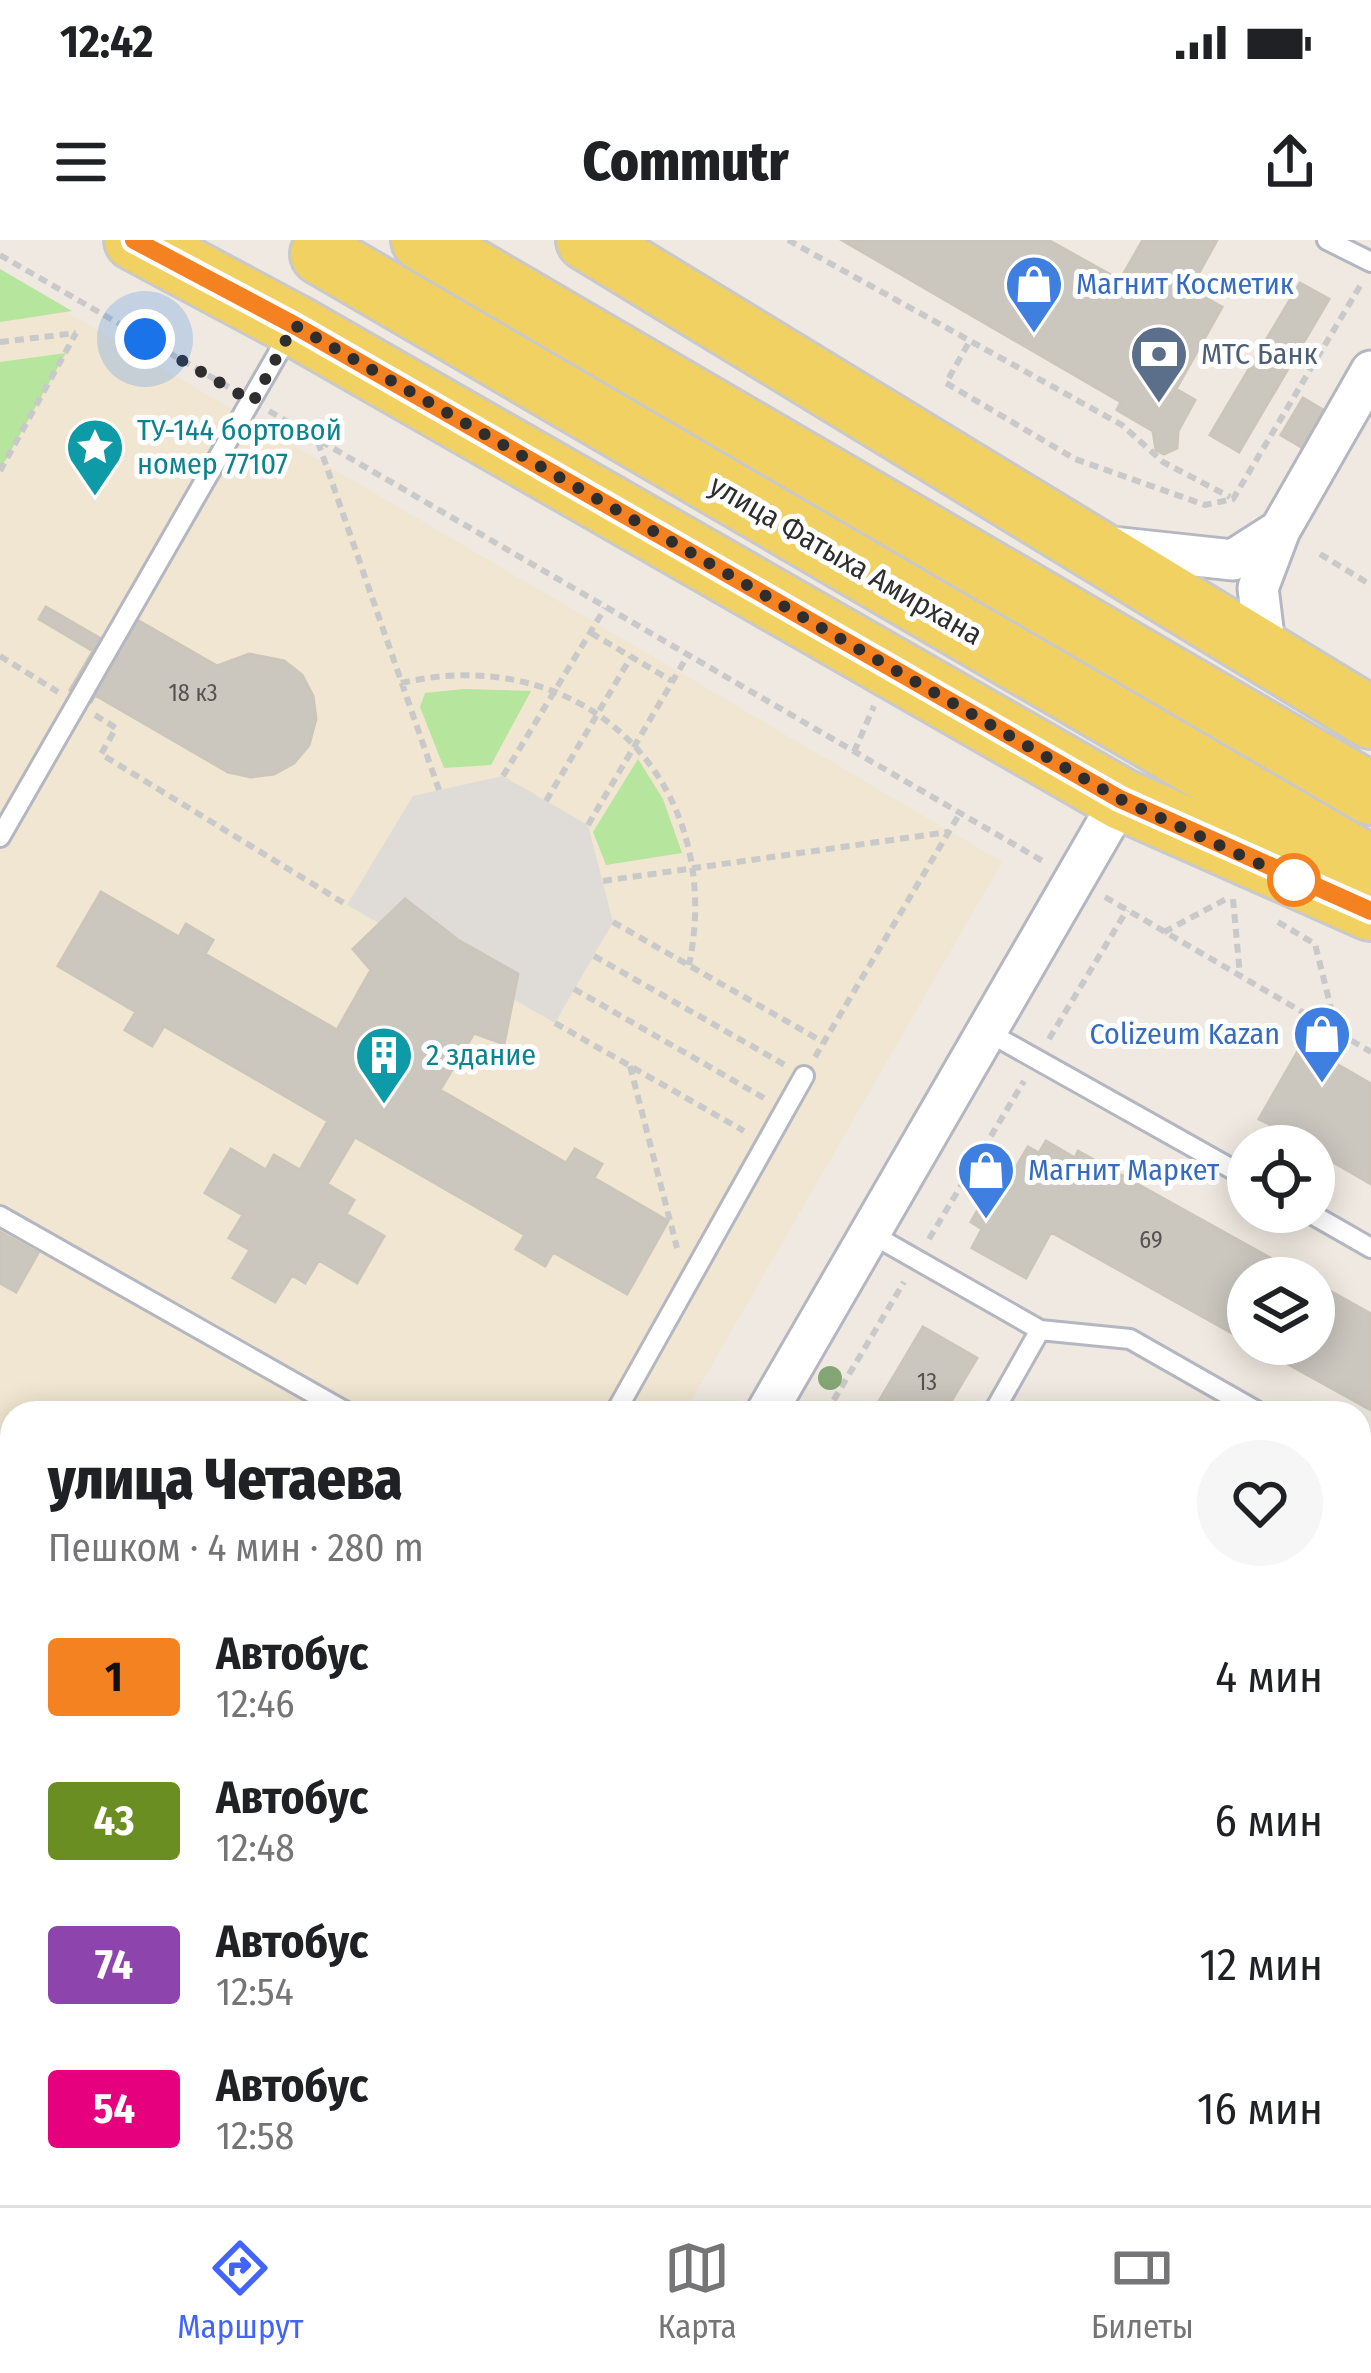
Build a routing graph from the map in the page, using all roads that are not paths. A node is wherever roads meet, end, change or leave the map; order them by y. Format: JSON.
{"nodes":[{"id":1,"x":135,"y":240,"type":"edge"},
{"id":2,"x":422,"y":240,"type":"edge"},
{"id":3,"x":587,"y":240,"type":"edge"},
{"id":4,"x":1327,"y":240,"type":"edge"},
{"id":5,"x":305,"y":247,"type":"edge"},
{"id":6,"x":1371,"y":265,"type":"edge"},
{"id":7,"x":316,"y":338,"type":"junction"},
{"id":8,"x":1371,"y":371,"type":"edge"},
{"id":9,"x":1280,"y":530,"type":"junction"},
{"id":10,"x":1088,"y":544,"type":"junction"},
{"id":11,"x":1280,"y":663,"type":"junction"},
{"id":12,"x":1371,"y":718,"type":"edge"},
{"id":13,"x":1371,"y":744,"type":"edge"},
{"id":14,"x":1371,"y":794,"type":"edge"},
{"id":15,"x":1120,"y":799,"type":"junction"},
{"id":16,"x":0,"y":837,"type":"edge"},
{"id":17,"x":1371,"y":867,"type":"edge"},
{"id":18,"x":1274,"y":903,"type":"junction"},
{"id":19,"x":1371,"y":910,"type":"edge"},
{"id":20,"x":1371,"y":928,"type":"edge"},
{"id":21,"x":986,"y":1031,"type":"junction"},
{"id":22,"x":804,"y":1076,"type":"road end"},
{"id":23,"x":1227,"y":1166,"type":"edge"},
{"id":24,"x":0,"y":1216,"type":"edge"},
{"id":25,"x":1335,"y":1227,"type":"edge"},
{"id":26,"x":868,"y":1232,"type":"junction"},
{"id":27,"x":1371,"y":1248,"type":"edge"},
{"id":28,"x":1040,"y":1330,"type":"junction"},
{"id":29,"x":327,"y":1401,"type":"edge"},
{"id":30,"x":622,"y":1401,"type":"edge"},
{"id":31,"x":773,"y":1401,"type":"edge"},
{"id":32,"x":1000,"y":1401,"type":"edge"},
{"id":33,"x":1239,"y":1401,"type":"edge"}],
"edges":[{"from":1,"to":7,"type":"main road"},
{"from":2,"to":14,"type":"main road","name":"улица Фатыха Амирхана"},
{"from":3,"to":10,"type":"main road"},
{"from":4,"to":6,"type":"lane"},
{"from":5,"to":7,"type":"main road"},
{"from":5,"to":17,"type":"main road","name":"улица Фатыха Амирхана"},
{"from":7,"to":15,"type":"main road"},
{"from":7,"to":16,"type":"lane"},
{"from":8,"to":9,"type":"street"},
{"from":9,"to":10,"type":"street"},
{"from":9,"to":11,"type":"street"},
{"from":10,"to":11,"type":"main road"},
{"from":11,"to":12,"type":"main road"},
{"from":11,"to":13,"type":"main road"},
{"from":15,"to":18,"type":"main road"},
{"from":15,"to":21,"type":"street"},
{"from":18,"to":19,"type":"main road"},
{"from":18,"to":20,"type":"main road"},
{"from":21,"to":23,"type":"lane"},
{"from":21,"to":26,"type":"street"},
{"from":22,"to":30,"type":"lane"},
{"from":24,"to":29,"type":"lane"},
{"from":25,"to":27,"type":"lane"},
{"from":26,"to":28,"type":"lane"},
{"from":26,"to":31,"type":"street"},
{"from":28,"to":32,"type":"lane"},
{"from":28,"to":33,"type":"lane"}]}
